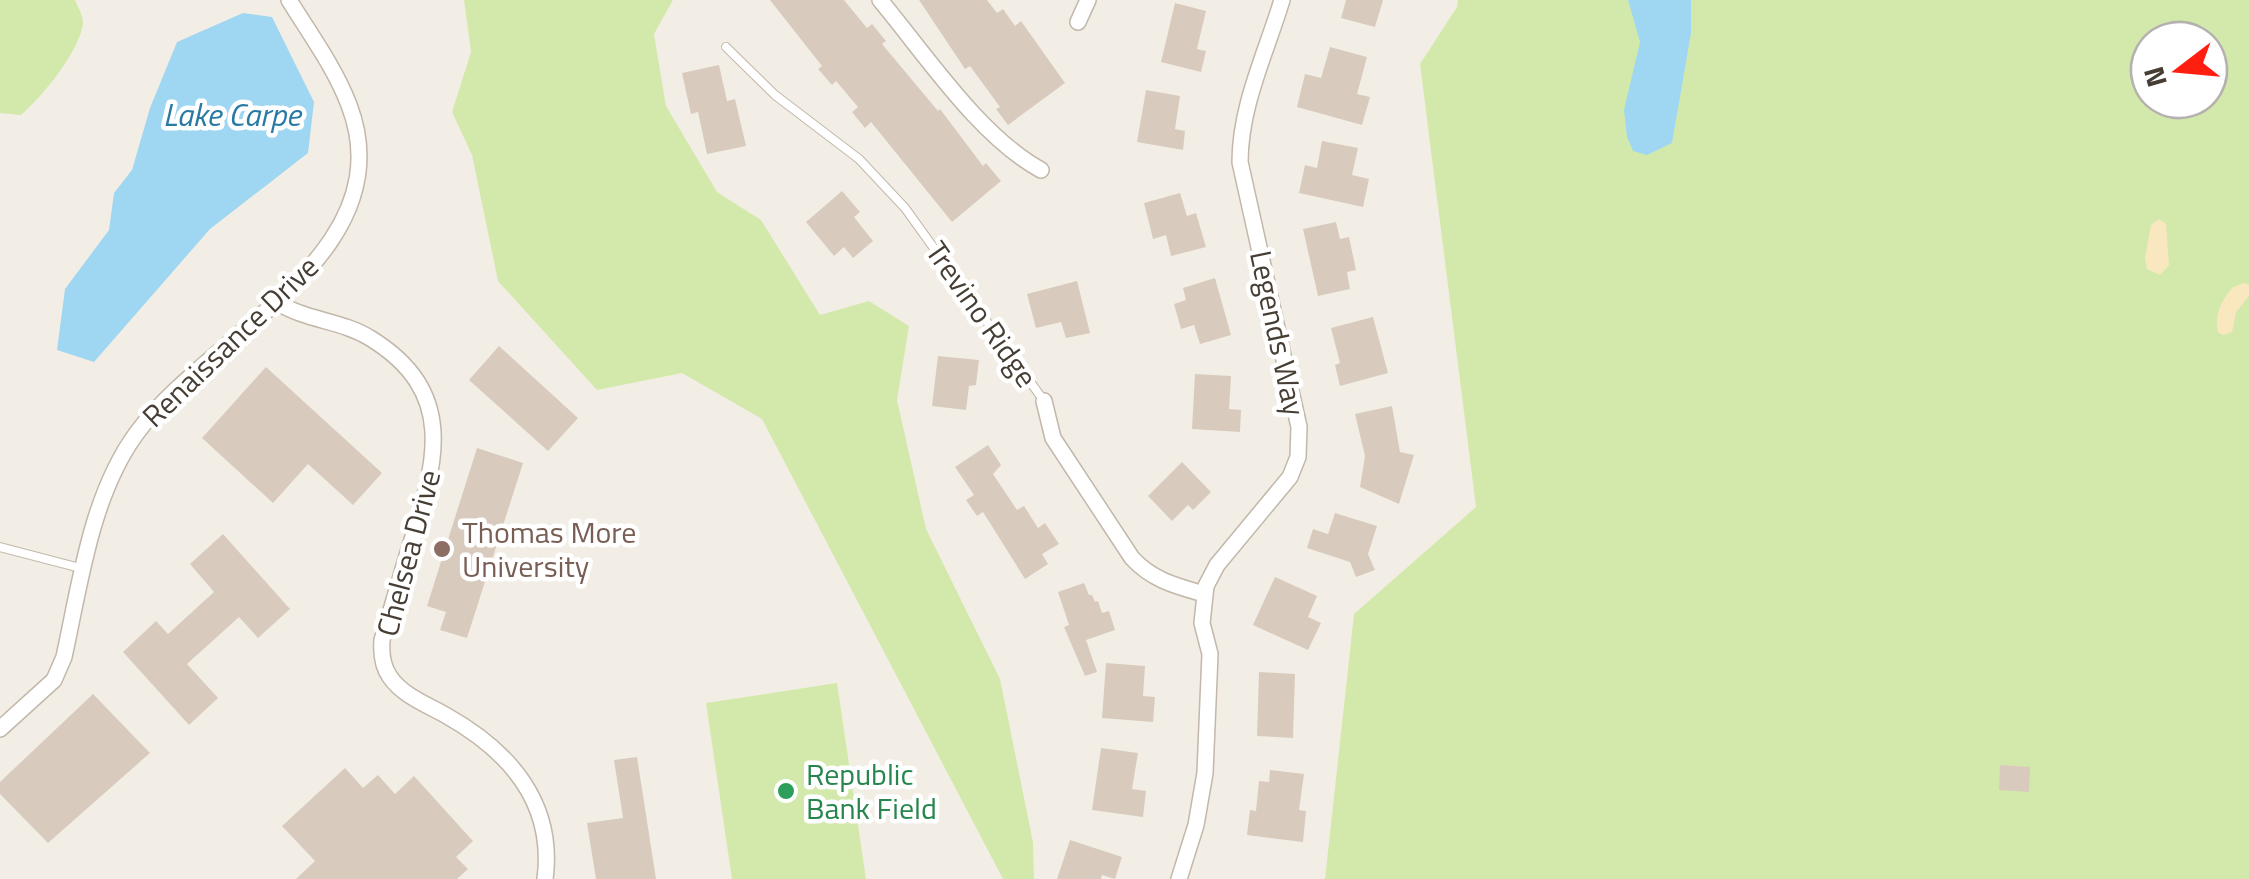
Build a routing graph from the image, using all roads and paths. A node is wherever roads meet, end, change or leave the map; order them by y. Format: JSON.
{"nodes":[{"id":1,"x":880,"y":0,"type":"edge"},
{"id":2,"x":1088,"y":0,"type":"edge"},
{"id":3,"x":1282,"y":0,"type":"edge"},
{"id":4,"x":288,"y":1,"type":"edge"},
{"id":5,"x":1078,"y":22,"type":"dead end"},
{"id":6,"x":726,"y":48,"type":"dead end"},
{"id":7,"x":1041,"y":170,"type":"dead end"},
{"id":8,"x":277,"y":302,"type":"junction"},
{"id":9,"x":1044,"y":401,"type":"joint"},
{"id":10,"x":0,"y":547,"type":"edge"},
{"id":11,"x":84,"y":569,"type":"junction"},
{"id":12,"x":1204,"y":594,"type":"junction"},
{"id":13,"x":0,"y":728,"type":"edge"},
{"id":14,"x":545,"y":879,"type":"edge"},
{"id":15,"x":1180,"y":879,"type":"edge"}],
"edges":[{"from":1,"to":7,"type":"street"},
{"from":2,"to":5,"type":"street"},
{"from":3,"to":12,"type":"street","name":"Legends Way"},
{"from":4,"to":8,"type":"street","name":"Renaissance Drive"},
{"from":6,"to":9,"type":"lane","name":"Trevino Ridge"},
{"from":8,"to":11,"type":"street","name":"Renaissance Drive"},
{"from":8,"to":14,"type":"street","name":"Chelsea Drive"},
{"from":9,"to":12,"type":"street","name":"Trevino Ridge"},
{"from":10,"to":11,"type":"lane"},
{"from":11,"to":13,"type":"street","name":"Renaissance Drive"},
{"from":12,"to":15,"type":"street"}]}
